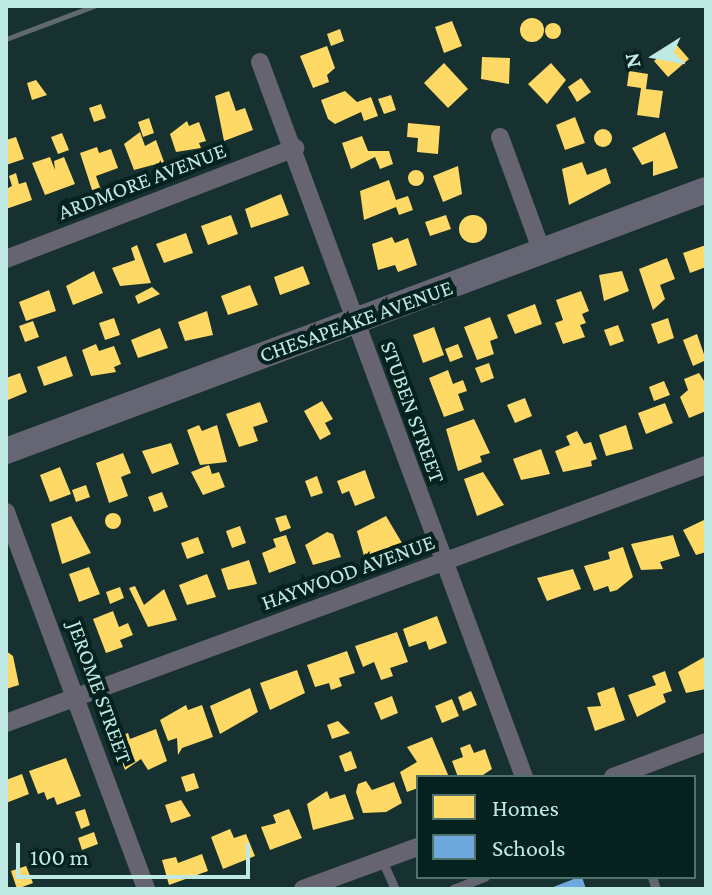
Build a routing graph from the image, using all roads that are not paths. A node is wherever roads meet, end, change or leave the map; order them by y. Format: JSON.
{"nodes":[{"id":1,"x":260,"y":62,"type":"dead end"},
{"id":2,"x":500,"y":137,"type":"dead end"},
{"id":3,"x":293,"y":149,"type":"junction"},
{"id":4,"x":706,"y":190,"type":"edge"},
{"id":5,"x":542,"y":252,"type":"junction"},
{"id":6,"x":6,"y":259,"type":"edge"},
{"id":7,"x":355,"y":322,"type":"junction"},
{"id":8,"x":6,"y":451,"type":"edge"},
{"id":9,"x":706,"y":465,"type":"edge"},
{"id":10,"x":6,"y":512,"type":"edge"},
{"id":11,"x":444,"y":563,"type":"junction"},
{"id":12,"x":77,"y":697,"type":"junction"},
{"id":13,"x":6,"y":723,"type":"edge"},
{"id":14,"x":706,"y":742,"type":"edge"},
{"id":15,"x":523,"y":775,"type":"edge"},
{"id":16,"x":619,"y":775,"type":"edge"},
{"id":17,"x":416,"y":848,"type":"edge"},
{"id":18,"x":382,"y":860,"type":"junction"},
{"id":19,"x":480,"y":879,"type":"edge"},
{"id":20,"x":146,"y":889,"type":"edge"},
{"id":21,"x":303,"y":889,"type":"edge"},
{"id":22,"x":395,"y":889,"type":"edge"},
{"id":23,"x":453,"y":889,"type":"edge"}],
"edges":[{"from":1,"to":3,"type":"street","name":"STUBEN STREET"},
{"from":2,"to":5,"type":"street"},
{"from":3,"to":6,"type":"street","name":"ARDMORE AVENUE"},
{"from":3,"to":7,"type":"street","name":"STUBEN STREET"},
{"from":4,"to":5,"type":"street","name":"CHESAPEAKE AVENUE"},
{"from":5,"to":7,"type":"street","name":"CHESAPEAKE AVENUE"},
{"from":7,"to":8,"type":"street","name":"CHESAPEAKE AVENUE"},
{"from":7,"to":11,"type":"street","name":"STUBEN STREET"},
{"from":9,"to":11,"type":"street","name":"HAYWOOD AVENUE"},
{"from":10,"to":12,"type":"street","name":"JEROME STREET"},
{"from":11,"to":12,"type":"street","name":"HAYWOOD AVENUE"},
{"from":11,"to":15,"type":"street","name":"STUBEN STREET"},
{"from":12,"to":13,"type":"street","name":"HAYWOOD AVENUE"},
{"from":12,"to":20,"type":"street","name":"JEROME STREET"},
{"from":14,"to":16,"type":"street"},
{"from":17,"to":18,"type":"street"},
{"from":18,"to":21,"type":"street"},
{"from":18,"to":22,"type":"lane"},
{"from":19,"to":23,"type":"lane"}]}
